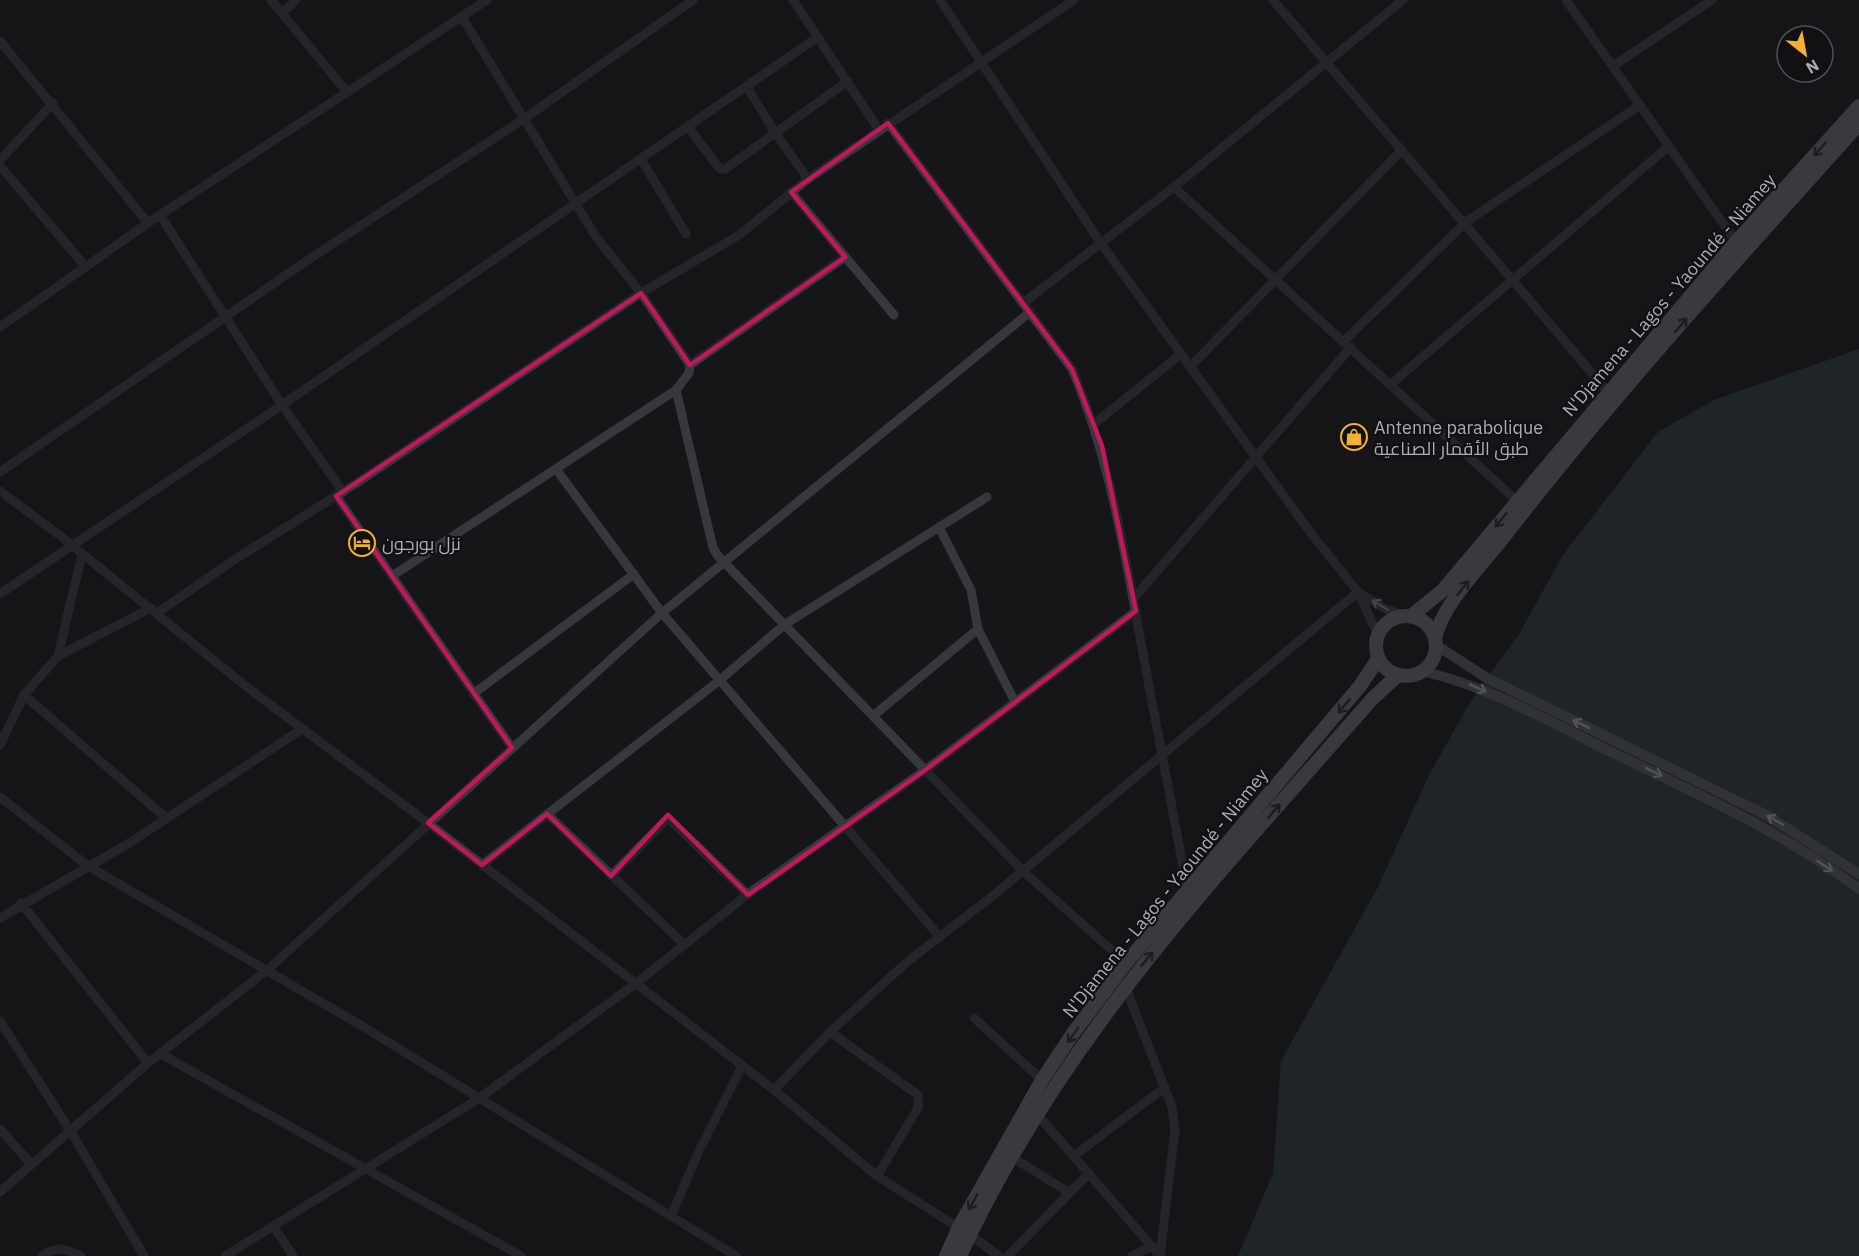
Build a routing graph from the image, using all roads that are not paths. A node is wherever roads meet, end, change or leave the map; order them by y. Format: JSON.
{"nodes":[{"id":1,"x":272,"y":0,"type":"edge"},
{"id":2,"x":296,"y":0,"type":"edge"},
{"id":3,"x":487,"y":0,"type":"edge"},
{"id":4,"x":693,"y":0,"type":"edge"},
{"id":5,"x":793,"y":0,"type":"edge"},
{"id":6,"x":939,"y":0,"type":"edge"},
{"id":7,"x":1074,"y":0,"type":"edge"},
{"id":8,"x":1273,"y":0,"type":"edge"},
{"id":9,"x":1403,"y":0,"type":"edge"},
{"id":10,"x":1566,"y":0,"type":"edge"},
{"id":11,"x":1712,"y":0,"type":"edge"},
{"id":12,"x":282,"y":13,"type":"junction"},
{"id":13,"x":462,"y":16,"type":"junction"},
{"id":14,"x":818,"y":37,"type":"junction"},
{"id":15,"x":0,"y":41,"type":"edge"},
{"id":16,"x":981,"y":62,"type":"junction"},
{"id":17,"x":1325,"y":62,"type":"junction"},
{"id":18,"x":1613,"y":66,"type":"junction"},
{"id":19,"x":848,"y":81,"type":"junction"},
{"id":20,"x":747,"y":87,"type":"junction"},
{"id":21,"x":346,"y":91,"type":"junction"},
{"id":22,"x":53,"y":104,"type":"junction"},
{"id":23,"x":1640,"y":105,"type":"junction"},
{"id":24,"x":1859,"y":106,"type":"edge"},
{"id":25,"x":525,"y":118,"type":"junction"},
{"id":26,"x":888,"y":123,"type":"junction"},
{"id":27,"x":1859,"y":124,"type":"edge"},
{"id":28,"x":688,"y":127,"type":"junction"},
{"id":29,"x":879,"y":130,"type":"junction"},
{"id":30,"x":776,"y":134,"type":"junction"},
{"id":31,"x":1669,"y":146,"type":"junction"},
{"id":32,"x":1402,"y":150,"type":"junction"},
{"id":33,"x":641,"y":159,"type":"junction"},
{"id":34,"x":0,"y":160,"type":"edge"},
{"id":35,"x":0,"y":165,"type":"edge"},
{"id":36,"x":808,"y":179,"type":"junction"},
{"id":37,"x":1174,"y":187,"type":"junction"},
{"id":38,"x":791,"y":192,"type":"junction"},
{"id":39,"x":1785,"y":197,"type":"junction"},
{"id":40,"x":576,"y":203,"type":"junction"},
{"id":41,"x":160,"y":215,"type":"junction"},
{"id":42,"x":1466,"y":222,"type":"junction"},
{"id":43,"x":148,"y":223,"type":"junction"},
{"id":44,"x":686,"y":234,"type":"dead end"},
{"id":45,"x":1100,"y":242,"type":"junction"},
{"id":46,"x":1736,"y":242,"type":"junction"},
{"id":47,"x":846,"y":256,"type":"junction"},
{"id":48,"x":86,"y":266,"type":"junction"},
{"id":49,"x":1512,"y":278,"type":"junction"},
{"id":50,"x":1275,"y":280,"type":"junction"},
{"id":51,"x":641,"y":293,"type":"junction"},
{"id":52,"x":1023,"y":303,"type":"junction"},
{"id":53,"x":1030,"y":312,"type":"junction"},
{"id":54,"x":894,"y":315,"type":"dead end"},
{"id":55,"x":224,"y":317,"type":"junction"},
{"id":56,"x":0,"y":327,"type":"edge"},
{"id":57,"x":1348,"y":344,"type":"junction"},
{"id":58,"x":1181,"y":354,"type":"junction"},
{"id":59,"x":690,"y":365,"type":"junction"},
{"id":60,"x":1190,"y":367,"type":"junction"},
{"id":61,"x":1390,"y":384,"type":"junction"},
{"id":62,"x":676,"y":390,"type":"junction"},
{"id":63,"x":1609,"y":393,"type":"junction"},
{"id":64,"x":282,"y":405,"type":"junction"},
{"id":65,"x":1094,"y":424,"type":"junction"},
{"id":66,"x":1256,"y":458,"type":"junction"},
{"id":67,"x":556,"y":469,"type":"junction"},
{"id":68,"x":0,"y":472,"type":"edge"},
{"id":69,"x":0,"y":491,"type":"edge"},
{"id":70,"x":339,"y":494,"type":"junction"},
{"id":71,"x":987,"y":496,"type":"dead end"},
{"id":72,"x":1517,"y":501,"type":"junction"},
{"id":73,"x":939,"y":527,"type":"junction"},
{"id":74,"x":72,"y":548,"type":"junction"},
{"id":75,"x":82,"y":554,"type":"junction"},
{"id":76,"x":724,"y":562,"type":"junction"},
{"id":77,"x":634,"y":574,"type":"junction"},
{"id":78,"x":392,"y":576,"type":"junction"},
{"id":79,"x":1358,"y":592,"type":"junction"},
{"id":80,"x":0,"y":594,"type":"edge"},
{"id":81,"x":1133,"y":599,"type":"junction"},
{"id":82,"x":154,"y":611,"type":"junction"},
{"id":83,"x":1136,"y":611,"type":"junction"},
{"id":84,"x":662,"y":613,"type":"junction"},
{"id":85,"x":1407,"y":616,"type":"junction"},
{"id":86,"x":784,"y":625,"type":"junction"},
{"id":87,"x":978,"y":629,"type":"junction"},
{"id":88,"x":1378,"y":634,"type":"junction"},
{"id":89,"x":1436,"y":642,"type":"junction"},
{"id":90,"x":58,"y":656,"type":"junction"},
{"id":91,"x":1378,"y":659,"type":"junction"},
{"id":92,"x":1422,"y":671,"type":"junction"},
{"id":93,"x":1398,"y":675,"type":"junction"},
{"id":94,"x":720,"y":680,"type":"junction"},
{"id":95,"x":473,"y":694,"type":"junction"},
{"id":96,"x":24,"y":695,"type":"junction"},
{"id":97,"x":1015,"y":702,"type":"junction"},
{"id":98,"x":873,"y":716,"type":"junction"},
{"id":99,"x":302,"y":729,"type":"junction"},
{"id":100,"x":0,"y":744,"type":"edge"},
{"id":101,"x":512,"y":748,"type":"junction"},
{"id":102,"x":1164,"y":752,"type":"junction"},
{"id":103,"x":924,"y":771,"type":"junction"},
{"id":104,"x":0,"y":797,"type":"edge"},
{"id":105,"x":547,"y":814,"type":"junction"},
{"id":106,"x":166,"y":818,"type":"junction"},
{"id":107,"x":428,"y":822,"type":"junction"},
{"id":108,"x":846,"y":826,"type":"junction"},
{"id":109,"x":482,"y":865,"type":"junction"},
{"id":110,"x":88,"y":866,"type":"junction"},
{"id":111,"x":1023,"y":871,"type":"junction"},
{"id":112,"x":1859,"y":874,"type":"edge"},
{"id":113,"x":611,"y":876,"type":"junction"},
{"id":114,"x":1859,"y":889,"type":"edge"},
{"id":115,"x":1187,"y":891,"type":"junction"},
{"id":116,"x":748,"y":895,"type":"junction"},
{"id":117,"x":21,"y":903,"type":"junction"},
{"id":118,"x":0,"y":918,"type":"edge"},
{"id":119,"x":940,"y":937,"type":"junction"},
{"id":120,"x":684,"y":945,"type":"junction"},
{"id":121,"x":1126,"y":963,"type":"junction"},
{"id":122,"x":266,"y":971,"type":"junction"},
{"id":123,"x":634,"y":984,"type":"junction"},
{"id":124,"x":1125,"y":986,"type":"junction"},
{"id":125,"x":974,"y":1018,"type":"dead end"},
{"id":126,"x":0,"y":1021,"type":"edge"},
{"id":127,"x":830,"y":1032,"type":"junction"},
{"id":128,"x":161,"y":1054,"type":"junction"},
{"id":129,"x":148,"y":1063,"type":"junction"},
{"id":130,"x":742,"y":1066,"type":"junction"},
{"id":131,"x":1042,"y":1080,"type":"junction"},
{"id":132,"x":1164,"y":1088,"type":"junction"},
{"id":133,"x":774,"y":1090,"type":"junction"},
{"id":134,"x":478,"y":1099,"type":"junction"},
{"id":135,"x":1037,"y":1114,"type":"junction"},
{"id":136,"x":0,"y":1129,"type":"edge"},
{"id":137,"x":71,"y":1132,"type":"junction"},
{"id":138,"x":1075,"y":1155,"type":"junction"},
{"id":139,"x":1012,"y":1157,"type":"junction"},
{"id":140,"x":31,"y":1164,"type":"junction"},
{"id":141,"x":366,"y":1168,"type":"junction"},
{"id":142,"x":1089,"y":1173,"type":"junction"},
{"id":143,"x":877,"y":1176,"type":"junction"},
{"id":144,"x":0,"y":1192,"type":"edge"},
{"id":145,"x":1068,"y":1192,"type":"junction"},
{"id":146,"x":671,"y":1216,"type":"junction"},
{"id":147,"x":274,"y":1227,"type":"junction"},
{"id":148,"x":964,"y":1231,"type":"junction"},
{"id":149,"x":1152,"y":1246,"type":"junction"},
{"id":150,"x":42,"y":1256,"type":"edge"},
{"id":151,"x":81,"y":1256,"type":"edge"},
{"id":152,"x":144,"y":1256,"type":"edge"},
{"id":153,"x":225,"y":1256,"type":"edge"},
{"id":154,"x":293,"y":1256,"type":"edge"},
{"id":155,"x":521,"y":1256,"type":"edge"},
{"id":156,"x":736,"y":1256,"type":"edge"},
{"id":157,"x":946,"y":1256,"type":"edge"},
{"id":158,"x":960,"y":1256,"type":"edge"},
{"id":159,"x":999,"y":1256,"type":"edge"},
{"id":160,"x":1008,"y":1256,"type":"edge"},
{"id":161,"x":1132,"y":1256,"type":"edge"},
{"id":162,"x":1160,"y":1256,"type":"edge"}],
"edges":[{"from":1,"to":12,"type":"street"},
{"from":2,"to":12,"type":"street"},
{"from":3,"to":13,"type":"street"},
{"from":4,"to":25,"type":"street"},
{"from":5,"to":14,"type":"street"},
{"from":6,"to":16,"type":"street"},
{"from":7,"to":16,"type":"street"},
{"from":8,"to":17,"type":"street"},
{"from":9,"to":17,"type":"street"},
{"from":10,"to":18,"type":"street"},
{"from":11,"to":18,"type":"street"},
{"from":12,"to":21,"type":"street"},
{"from":13,"to":21,"type":"street"},
{"from":13,"to":25,"type":"street"},
{"from":14,"to":19,"type":"street"},
{"from":14,"to":20,"type":"street"},
{"from":15,"to":22,"type":"street"},
{"from":16,"to":26,"type":"street"},
{"from":16,"to":45,"type":"street"},
{"from":17,"to":32,"type":"street"},
{"from":17,"to":37,"type":"street"},
{"from":18,"to":23,"type":"street"},
{"from":19,"to":29,"type":"street"},
{"from":19,"to":30,"type":"street"},
{"from":20,"to":28,"type":"street"},
{"from":20,"to":30,"type":"street"},
{"from":21,"to":41,"type":"street"},
{"from":22,"to":34,"type":"street"},
{"from":22,"to":43,"type":"street"},
{"from":23,"to":31,"type":"street"},
{"from":23,"to":42,"type":"street"},
{"from":24,"to":39,"type":"highway","name":"N'Djamena - Lagos - Yaoundé - Niamey","one_way":true},
{"from":25,"to":40,"type":"street"},
{"from":25,"to":55,"type":"street"},
{"from":26,"to":29,"type":"street"},
{"from":26,"to":52,"type":"street"},
{"from":27,"to":39,"type":"highway","name":"N'Djamena - Lagos - Yaoundé - Niamey"},
{"from":28,"to":30,"type":"street"},
{"from":28,"to":33,"type":"street"},
{"from":29,"to":36,"type":"street"},
{"from":30,"to":36,"type":"street"},
{"from":31,"to":46,"type":"street"},
{"from":31,"to":49,"type":"street"},
{"from":32,"to":42,"type":"street"},
{"from":32,"to":50,"type":"street"},
{"from":33,"to":40,"type":"street"},
{"from":33,"to":44,"type":"street"},
{"from":35,"to":48,"type":"street"},
{"from":36,"to":38,"type":"street"},
{"from":37,"to":45,"type":"street"},
{"from":37,"to":50,"type":"street"},
{"from":38,"to":47,"type":"street"},
{"from":38,"to":51,"type":"street"},
{"from":39,"to":46,"type":"highway","name":"N'Djamena - Lagos - Yaoundé - Niamey"},
{"from":89,"to":39,"type":"highway","name":"N'Djamena - Lagos - Yaoundé - Niamey","one_way":true},
{"from":40,"to":51,"type":"street"},
{"from":40,"to":64,"type":"street"},
{"from":41,"to":43,"type":"street"},
{"from":41,"to":55,"type":"street"},
{"from":42,"to":49,"type":"street"},
{"from":42,"to":57,"type":"street"},
{"from":43,"to":48,"type":"street"},
{"from":45,"to":52,"type":"street"},
{"from":45,"to":58,"type":"street"},
{"from":46,"to":63,"type":"highway","name":"N'Djamena - Lagos - Yaoundé - Niamey"},
{"from":47,"to":54,"type":"street"},
{"from":47,"to":59,"type":"street"},
{"from":48,"to":56,"type":"street"},
{"from":49,"to":61,"type":"street"},
{"from":49,"to":63,"type":"street"},
{"from":50,"to":57,"type":"street"},
{"from":50,"to":60,"type":"street"},
{"from":51,"to":59,"type":"street"},
{"from":51,"to":70,"type":"street"},
{"from":52,"to":53,"type":"street"},
{"from":53,"to":65,"type":"street"},
{"from":53,"to":76,"type":"street"},
{"from":55,"to":64,"type":"street"},
{"from":55,"to":68,"type":"street"},
{"from":57,"to":61,"type":"street"},
{"from":57,"to":66,"type":"street"},
{"from":58,"to":60,"type":"street"},
{"from":58,"to":65,"type":"street"},
{"from":59,"to":62,"type":"street"},
{"from":60,"to":66,"type":"street"},
{"from":61,"to":72,"type":"street"},
{"from":62,"to":67,"type":"street"},
{"from":62,"to":76,"type":"street"},
{"from":63,"to":72,"type":"highway","name":"N'Djamena - Lagos - Yaoundé - Niamey"},
{"from":64,"to":70,"type":"street"},
{"from":64,"to":74,"type":"street"},
{"from":65,"to":81,"type":"street"},
{"from":66,"to":79,"type":"street"},
{"from":66,"to":81,"type":"street"},
{"from":67,"to":77,"type":"street"},
{"from":67,"to":78,"type":"street"},
{"from":69,"to":74,"type":"street"},
{"from":70,"to":78,"type":"street"},
{"from":70,"to":82,"type":"street"},
{"from":71,"to":73,"type":"street"},
{"from":72,"to":85,"type":"highway","name":"N'Djamena - Lagos - Yaoundé - Niamey","one_way":true},
{"from":73,"to":86,"type":"street"},
{"from":73,"to":87,"type":"street"},
{"from":74,"to":75,"type":"street"},
{"from":74,"to":80,"type":"street"},
{"from":75,"to":82,"type":"street"},
{"from":75,"to":90,"type":"street"},
{"from":76,"to":84,"type":"street"},
{"from":76,"to":86,"type":"street"},
{"from":77,"to":84,"type":"street"},
{"from":77,"to":95,"type":"street"},
{"from":78,"to":95,"type":"street"},
{"from":85,"to":79,"type":"street","one_way":true},
{"from":79,"to":88,"type":"street"},
{"from":79,"to":102,"type":"street"},
{"from":81,"to":83,"type":"street"},
{"from":82,"to":90,"type":"street"},
{"from":82,"to":99,"type":"street"},
{"from":83,"to":97,"type":"street"},
{"from":83,"to":102,"type":"street"},
{"from":84,"to":94,"type":"street"},
{"from":84,"to":101,"type":"street"},
{"from":85,"to":88,"type":"highway"},
{"from":85,"to":89,"type":"highway"},
{"from":86,"to":94,"type":"street"},
{"from":86,"to":98,"type":"street"},
{"from":87,"to":97,"type":"street"},
{"from":87,"to":98,"type":"street"},
{"from":88,"to":91,"type":"highway"},
{"from":89,"to":92,"type":"highway"},
{"from":112,"to":89,"type":"main road","one_way":true},
{"from":90,"to":96,"type":"street"},
{"from":91,"to":93,"type":"highway"},
{"from":91,"to":115,"type":"highway","name":"N'Djamena - Lagos - Yaoundé - Niamey","one_way":true},
{"from":92,"to":93,"type":"highway"},
{"from":92,"to":114,"type":"main road","one_way":true},
{"from":124,"to":93,"type":"highway","name":"N'Djamena - Lagos - Yaoundé - Niamey","one_way":true},
{"from":94,"to":105,"type":"street"},
{"from":94,"to":108,"type":"street"},
{"from":95,"to":101,"type":"street"},
{"from":96,"to":100,"type":"street"},
{"from":96,"to":106,"type":"street"},
{"from":97,"to":103,"type":"street"},
{"from":98,"to":103,"type":"street"},
{"from":99,"to":106,"type":"street"},
{"from":99,"to":107,"type":"street"},
{"from":101,"to":107,"type":"street"},
{"from":102,"to":111,"type":"street"},
{"from":102,"to":115,"type":"street"},
{"from":103,"to":108,"type":"street"},
{"from":103,"to":111,"type":"street"},
{"from":104,"to":110,"type":"street"},
{"from":105,"to":109,"type":"street"},
{"from":105,"to":113,"type":"street"},
{"from":106,"to":110,"type":"street"},
{"from":107,"to":109,"type":"street"},
{"from":107,"to":122,"type":"street"},
{"from":108,"to":116,"type":"street"},
{"from":108,"to":119,"type":"street"},
{"from":109,"to":123,"type":"street"},
{"from":110,"to":117,"type":"street"},
{"from":110,"to":122,"type":"street"},
{"from":111,"to":119,"type":"street"},
{"from":111,"to":121,"type":"street"},
{"from":113,"to":116,"type":"street"},
{"from":113,"to":120,"type":"street"},
{"from":115,"to":121,"type":"highway","name":"N'Djamena - Lagos - Yaoundé - Niamey"},
{"from":116,"to":120,"type":"street"},
{"from":117,"to":118,"type":"street"},
{"from":117,"to":129,"type":"street"},
{"from":119,"to":127,"type":"street"},
{"from":120,"to":123,"type":"street"},
{"from":121,"to":131,"type":"highway","name":"N'Djamena - Lagos - Yaoundé - Niamey","one_way":true},
{"from":122,"to":128,"type":"street"},
{"from":122,"to":134,"type":"street"},
{"from":123,"to":130,"type":"street"},
{"from":123,"to":134,"type":"street"},
{"from":124,"to":132,"type":"street"},
{"from":124,"to":135,"type":"highway","name":"N'Djamena - Lagos - Yaoundé - Niamey"},
{"from":125,"to":131,"type":"street"},
{"from":126,"to":137,"type":"street"},
{"from":127,"to":133,"type":"street"},
{"from":127,"to":143,"type":"street"},
{"from":128,"to":129,"type":"street"},
{"from":128,"to":141,"type":"street"},
{"from":129,"to":137,"type":"street"},
{"from":130,"to":133,"type":"street"},
{"from":130,"to":146,"type":"street"},
{"from":131,"to":148,"type":"highway","name":"N'Djamena - Lagos - Yaoundé - Niamey","one_way":true},
{"from":132,"to":138,"type":"street"},
{"from":132,"to":162,"type":"street"},
{"from":133,"to":143,"type":"street"},
{"from":134,"to":141,"type":"street"},
{"from":134,"to":146,"type":"street"},
{"from":135,"to":138,"type":"street"},
{"from":135,"to":139,"type":"highway","name":"N'Djamena - Lagos - Yaoundé - Niamey"},
{"from":136,"to":140,"type":"street"},
{"from":137,"to":140,"type":"street"},
{"from":137,"to":152,"type":"street"},
{"from":138,"to":142,"type":"street"},
{"from":139,"to":145,"type":"street"},
{"from":139,"to":148,"type":"highway","name":"N'Djamena - Lagos - Yaoundé - Niamey"},
{"from":140,"to":144,"type":"street"},
{"from":141,"to":147,"type":"street"},
{"from":141,"to":155,"type":"street"},
{"from":142,"to":145,"type":"street"},
{"from":142,"to":149,"type":"street"},
{"from":143,"to":148,"type":"street"},
{"from":145,"to":160,"type":"street"},
{"from":146,"to":156,"type":"street"},
{"from":147,"to":153,"type":"street"},
{"from":147,"to":154,"type":"street"},
{"from":148,"to":157,"type":"highway","name":"N'Djamena - Lagos - Yaoundé - Niamey"},
{"from":148,"to":158,"type":"highway","name":"N'Djamena - Lagos - Yaoundé - Niamey"},
{"from":148,"to":159,"type":"street"},
{"from":149,"to":161,"type":"street"},
{"from":149,"to":162,"type":"street"},
{"from":150,"to":151,"type":"street"}]}
